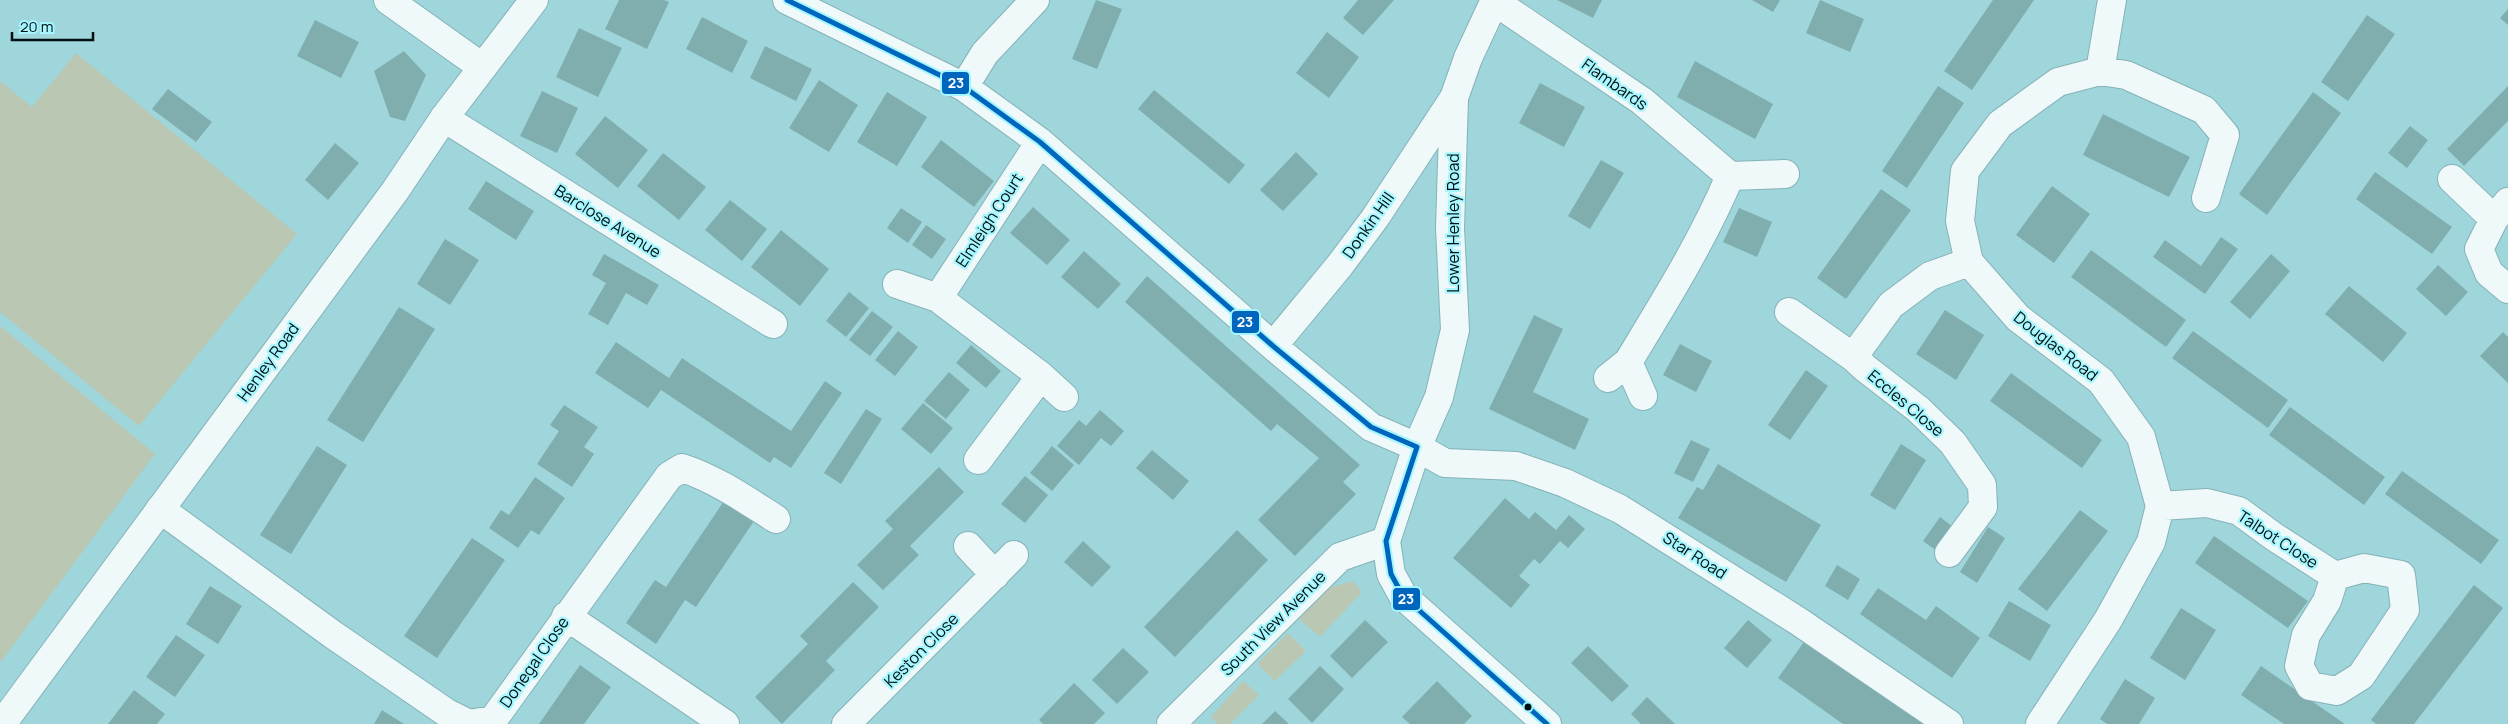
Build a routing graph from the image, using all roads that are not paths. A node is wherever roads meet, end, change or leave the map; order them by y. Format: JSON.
{"nodes":[{"id":1,"x":388,"y":0,"type":"edge"},
{"id":2,"x":534,"y":0,"type":"edge"},
{"id":3,"x":787,"y":0,"type":"edge"},
{"id":4,"x":1035,"y":0,"type":"edge"},
{"id":5,"x":1494,"y":0,"type":"edge"},
{"id":6,"x":2112,"y":0,"type":"edge"},
{"id":7,"x":482,"y":67,"type":"junction"},
{"id":8,"x":2100,"y":71,"type":"junction"},
{"id":9,"x":964,"y":87,"type":"junction"},
{"id":10,"x":1454,"y":98,"type":"junction"},
{"id":11,"x":444,"y":118,"type":"junction"},
{"id":12,"x":1040,"y":142,"type":"junction"},
{"id":13,"x":1785,"y":174,"type":"dead end"},
{"id":14,"x":1730,"y":176,"type":"junction"},
{"id":15,"x":2452,"y":179,"type":"dead end"},
{"id":16,"x":2206,"y":198,"type":"dead end"},
{"id":17,"x":2501,"y":210,"type":"edge"},
{"id":18,"x":1969,"y":262,"type":"junction"},
{"id":19,"x":897,"y":284,"type":"dead end"},
{"id":20,"x":2508,"y":289,"type":"edge"},
{"id":21,"x":938,"y":298,"type":"junction"},
{"id":22,"x":1789,"y":312,"type":"dead end"},
{"id":23,"x":773,"y":324,"type":"dead end"},
{"id":24,"x":1273,"y":346,"type":"junction"},
{"id":25,"x":1853,"y":357,"type":"junction"},
{"id":26,"x":1041,"y":376,"type":"junction"},
{"id":27,"x":1643,"y":396,"type":"dead end"},
{"id":28,"x":1064,"y":398,"type":"dead end"},
{"id":29,"x":1417,"y":447,"type":"junction"},
{"id":30,"x":978,"y":460,"type":"dead end"},
{"id":31,"x":2160,"y":506,"type":"junction"},
{"id":32,"x":160,"y":509,"type":"junction"},
{"id":33,"x":776,"y":519,"type":"dead end"},
{"id":34,"x":1386,"y":540,"type":"junction"},
{"id":35,"x":968,"y":546,"type":"dead end"},
{"id":36,"x":1949,"y":552,"type":"dead end"},
{"id":37,"x":1014,"y":555,"type":"dead end"},
{"id":38,"x":995,"y":575,"type":"junction"},
{"id":39,"x":2335,"y":576,"type":"junction"},
{"id":40,"x":566,"y":616,"type":"junction"},
{"id":41,"x":2,"y":724,"type":"edge"},
{"id":42,"x":469,"y":724,"type":"edge"},
{"id":43,"x":725,"y":724,"type":"edge"},
{"id":44,"x":846,"y":724,"type":"edge"},
{"id":45,"x":1171,"y":724,"type":"edge"},
{"id":46,"x":1547,"y":724,"type":"edge"},
{"id":47,"x":1949,"y":724,"type":"edge"},
{"id":48,"x":2040,"y":724,"type":"edge"}],
"edges":[{"from":1,"to":7,"type":"street"},
{"from":2,"to":7,"type":"street","name":"Henley Road"},
{"from":3,"to":9,"type":"street"},
{"from":4,"to":9,"type":"street"},
{"from":5,"to":10,"type":"street","name":"Lower Henley Road"},
{"from":5,"to":14,"type":"street","name":"Flambards"},
{"from":6,"to":8,"type":"street"},
{"from":7,"to":11,"type":"street","name":"Henley Road"},
{"from":8,"to":16,"type":"street"},
{"from":8,"to":18,"type":"street","name":"Douglas Road"},
{"from":9,"to":12,"type":"street"},
{"from":10,"to":24,"type":"street","name":"Donkin Hill"},
{"from":10,"to":29,"type":"street","name":"Lower Henley Road"},
{"from":11,"to":23,"type":"street","name":"Barclose Avenue"},
{"from":11,"to":32,"type":"street","name":"Henley Road"},
{"from":12,"to":21,"type":"street","name":"Elmleigh Court"},
{"from":12,"to":24,"type":"street"},
{"from":13,"to":14,"type":"street"},
{"from":14,"to":27,"type":"street"},
{"from":15,"to":17,"type":"street"},
{"from":17,"to":20,"type":"street"},
{"from":18,"to":25,"type":"street","name":"Eccles Close"},
{"from":18,"to":31,"type":"street","name":"Douglas Road"},
{"from":19,"to":21,"type":"street"},
{"from":21,"to":26,"type":"street"},
{"from":22,"to":25,"type":"street","name":"Eccles Close"},
{"from":24,"to":29,"type":"street"},
{"from":25,"to":36,"type":"street","name":"Eccles Close"},
{"from":26,"to":28,"type":"street"},
{"from":26,"to":30,"type":"street"},
{"from":29,"to":34,"type":"street"},
{"from":29,"to":47,"type":"street","name":"Star Road"},
{"from":31,"to":39,"type":"street","name":"Talbot Close"},
{"from":31,"to":48,"type":"street","name":"Douglas Road"},
{"from":32,"to":41,"type":"street","name":"Henley Road"},
{"from":32,"to":42,"type":"street","name":"Donegal Close"},
{"from":33,"to":40,"type":"street","name":"Donegal Close"},
{"from":34,"to":45,"type":"street","name":"South View Avenue"},
{"from":34,"to":46,"type":"street"},
{"from":35,"to":38,"type":"street"},
{"from":37,"to":38,"type":"street","name":"Keston Close"},
{"from":38,"to":44,"type":"street","name":"Keston Close"},
{"from":39,"to":39,"type":"street","name":"Talbot Close"},
{"from":40,"to":42,"type":"street","name":"Donegal Close"},
{"from":40,"to":43,"type":"street"}]}
